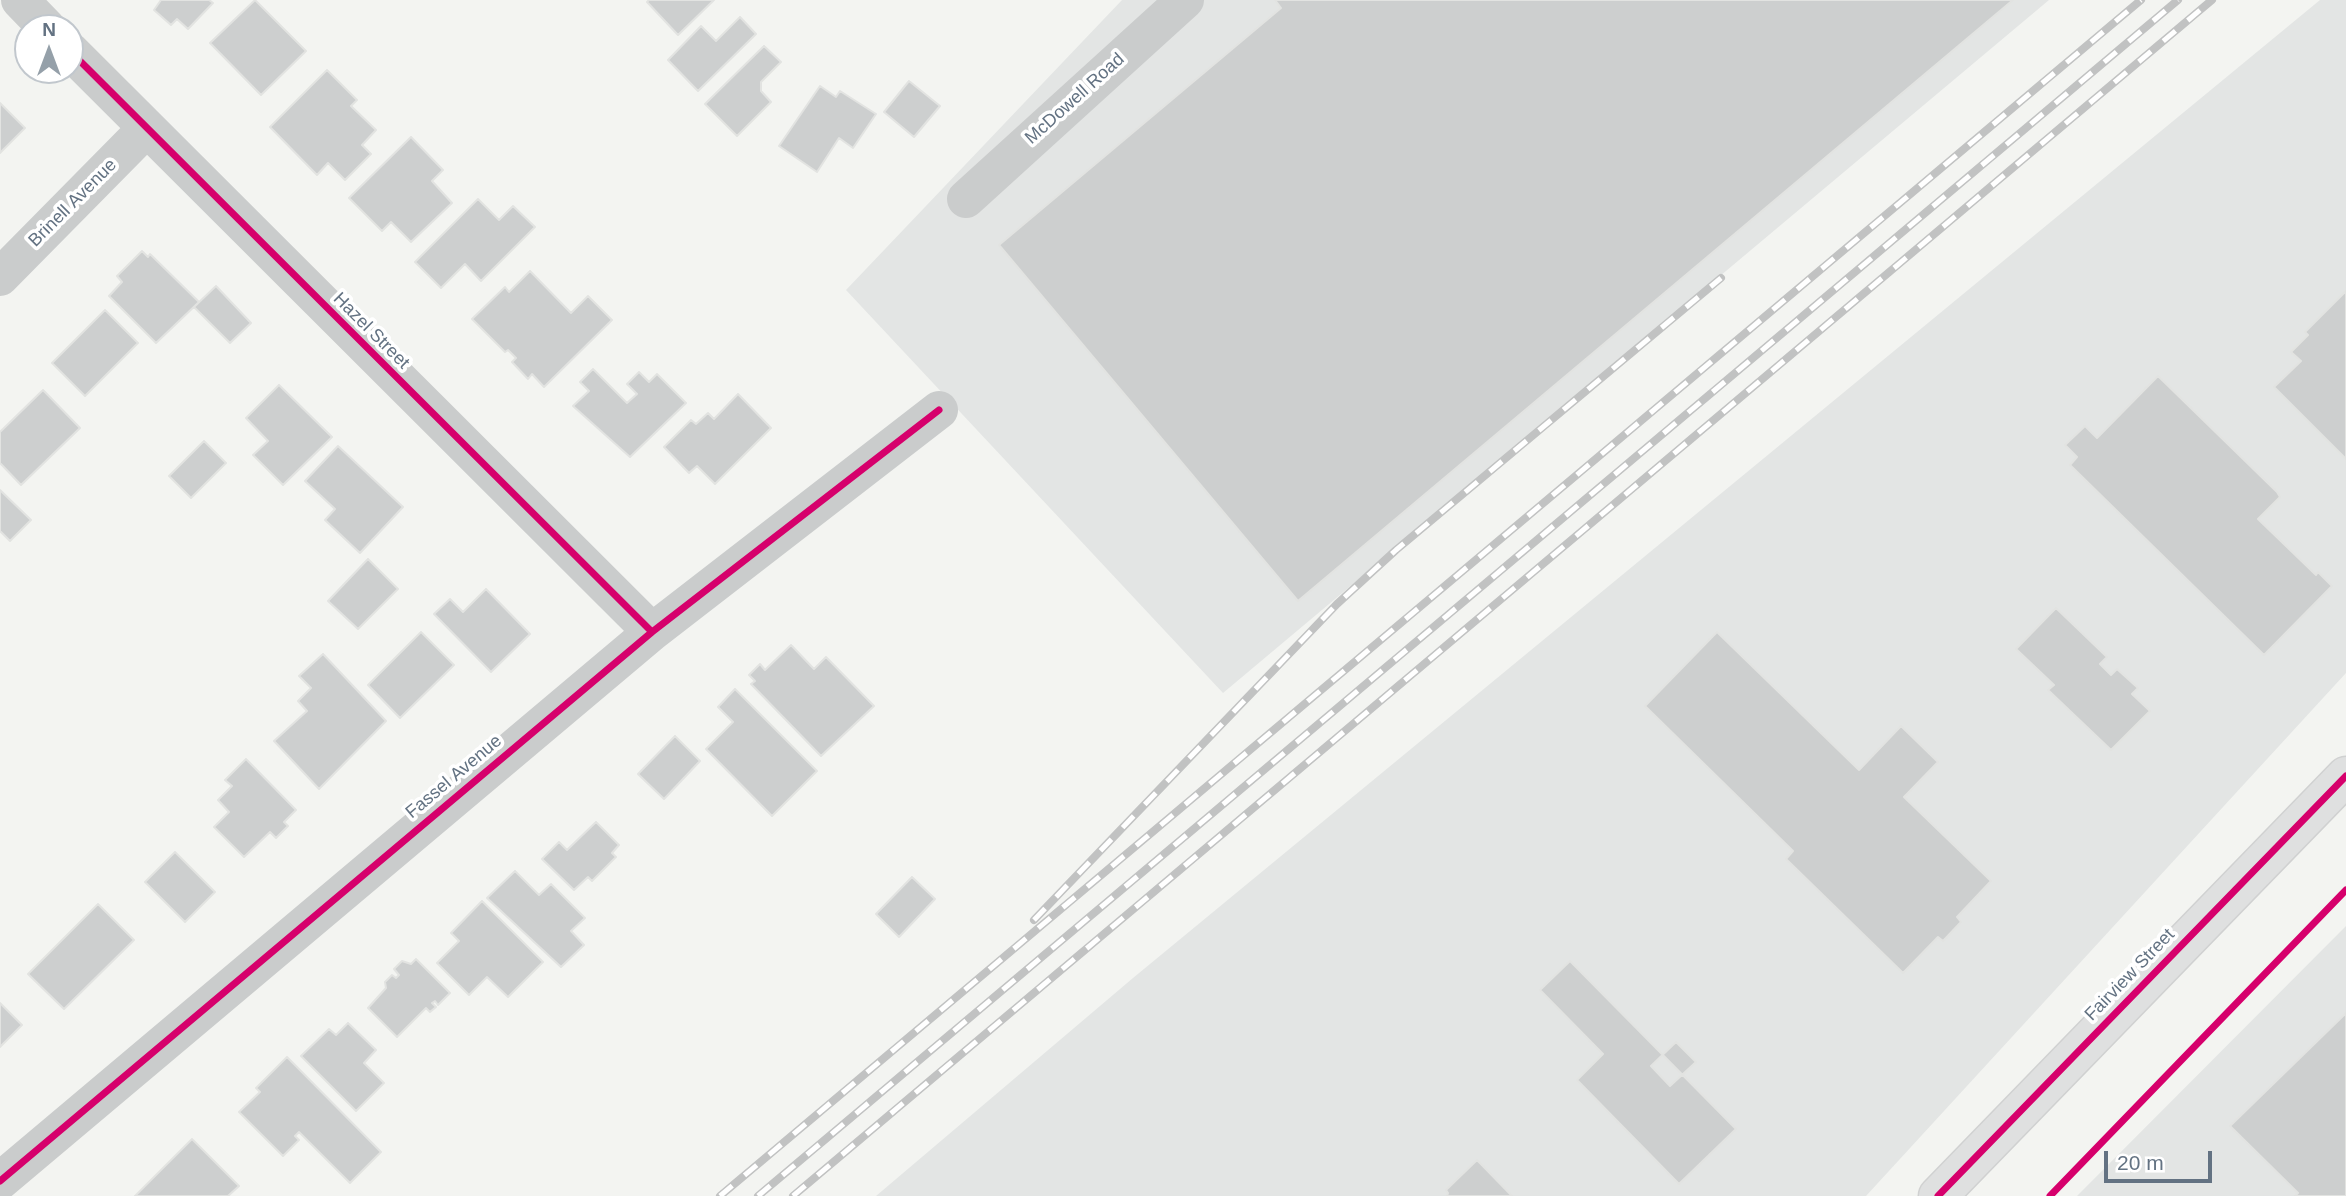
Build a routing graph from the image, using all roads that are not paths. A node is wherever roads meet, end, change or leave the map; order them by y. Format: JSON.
{"nodes":[{"id":1,"x":20,"y":0,"type":"edge"},
{"id":2,"x":1185,"y":0,"type":"edge"},
{"id":3,"x":34,"y":14,"type":"edge"},
{"id":4,"x":84,"y":65,"type":"edge"},
{"id":5,"x":146,"y":129,"type":"junction"},
{"id":6,"x":966,"y":199,"type":"dead end"},
{"id":7,"x":0,"y":277,"type":"edge"},
{"id":8,"x":939,"y":410,"type":"dead end"},
{"id":9,"x":652,"y":632,"type":"junction"},
{"id":10,"x":2346,"y":776,"type":"edge"},
{"id":11,"x":0,"y":1181,"type":"edge"},
{"id":12,"x":1938,"y":1196,"type":"edge"}],
"edges":[{"from":1,"to":3,"type":"street"},
{"from":2,"to":6,"type":"street","name":"McDowell Road"},
{"from":4,"to":5,"type":"street","name":"Hazel Street"},
{"from":5,"to":7,"type":"street","name":"Brinell Avenue"},
{"from":5,"to":9,"type":"street","name":"Hazel Street"},
{"from":8,"to":9,"type":"street","name":"Fassel Avenue"},
{"from":9,"to":11,"type":"street","name":"Fassel Avenue"},
{"from":10,"to":12,"type":"main road","name":"Fairview Street"}]}
